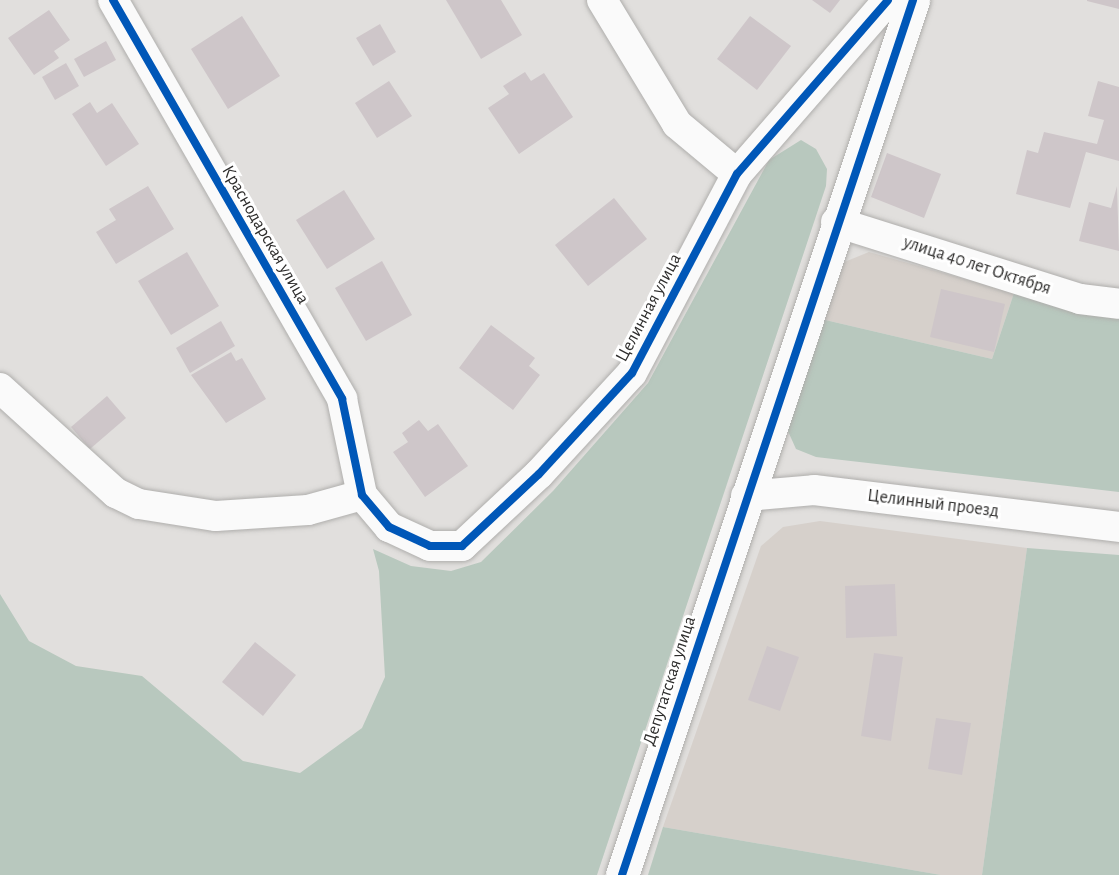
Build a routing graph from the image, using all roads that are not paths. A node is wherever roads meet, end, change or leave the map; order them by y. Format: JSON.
{"nodes":[{"id":1,"x":114,"y":0,"type":"edge"},
{"id":2,"x":603,"y":0,"type":"edge"},
{"id":3,"x":888,"y":0,"type":"edge"},
{"id":4,"x":913,"y":0,"type":"edge"},
{"id":5,"x":737,"y":174,"type":"junction"},
{"id":6,"x":836,"y":222,"type":"junction"},
{"id":7,"x":1119,"y":304,"type":"edge"},
{"id":8,"x":0,"y":388,"type":"edge"},
{"id":9,"x":362,"y":495,"type":"junction"},
{"id":10,"x":746,"y":496,"type":"junction"},
{"id":11,"x":1119,"y":527,"type":"edge"},
{"id":12,"x":622,"y":875,"type":"edge"}],
"edges":[{"from":1,"to":9,"type":"street","name":"Краснодарская улица"},
{"from":2,"to":5,"type":"street"},
{"from":3,"to":5,"type":"street","name":"Целинная улица"},
{"from":4,"to":6,"type":"street","name":"Депутатская улица"},
{"from":5,"to":9,"type":"street","name":"Целинная улица"},
{"from":6,"to":7,"type":"street","name":"улица 40 лет Октября"},
{"from":6,"to":10,"type":"street","name":"Депутатская улица"},
{"from":8,"to":9,"type":"street"},
{"from":10,"to":11,"type":"street","name":"Целинный проезд"},
{"from":10,"to":12,"type":"street","name":"Депутатская улица"}]}
